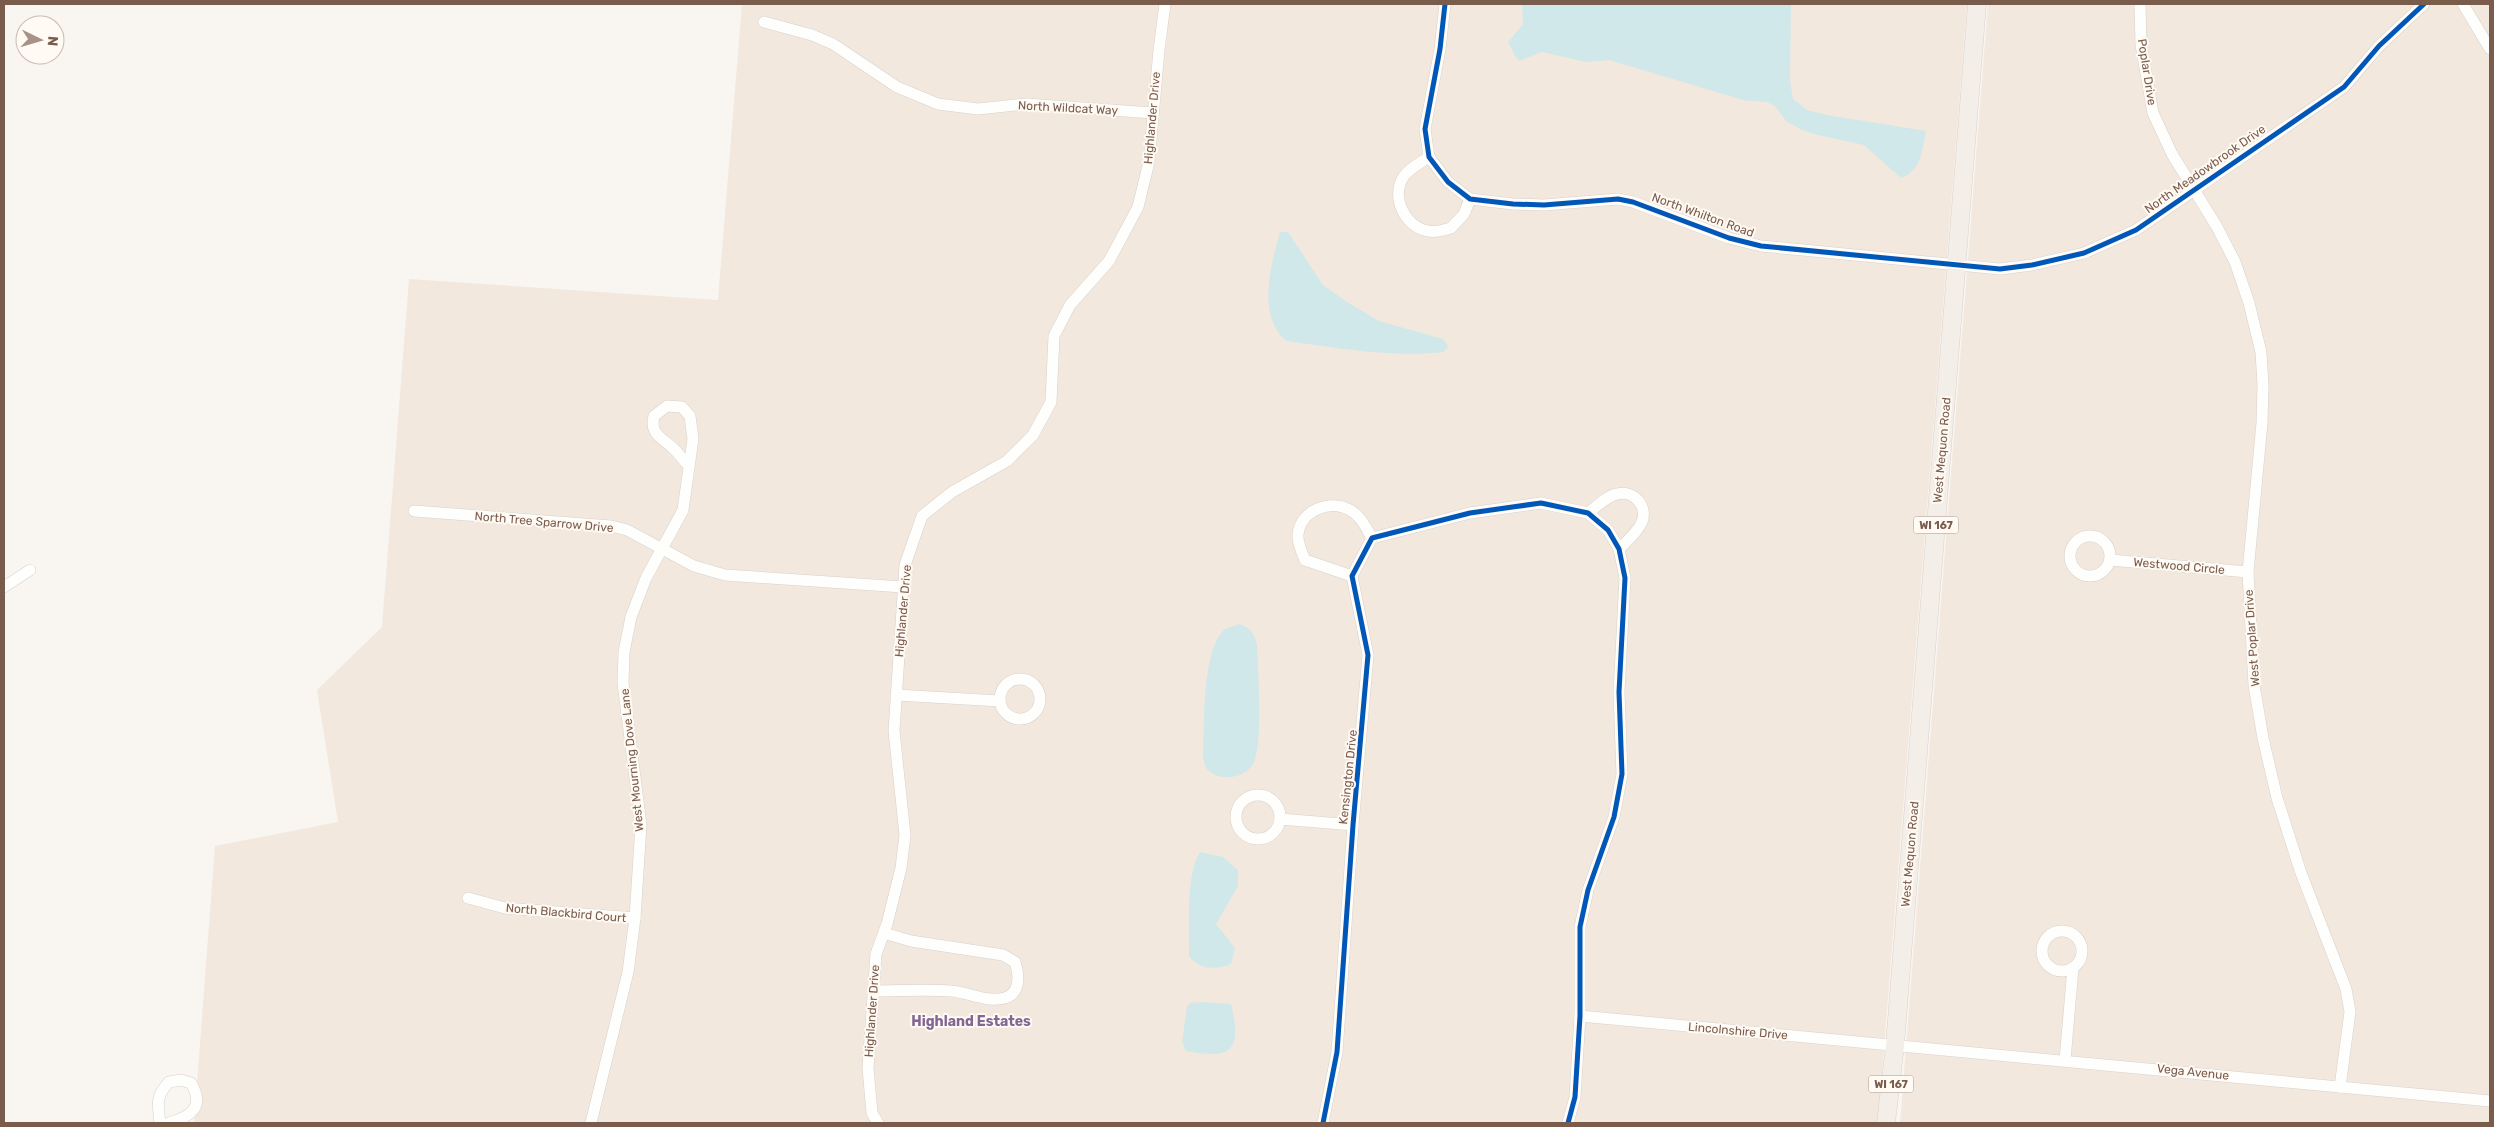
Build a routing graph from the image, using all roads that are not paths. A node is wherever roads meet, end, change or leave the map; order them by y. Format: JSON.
{"nodes":[{"id":1,"x":1165,"y":4,"type":"edge"},
{"id":2,"x":1445,"y":4,"type":"edge"},
{"id":3,"x":1978,"y":4,"type":"edge"},
{"id":4,"x":2140,"y":4,"type":"edge"},
{"id":5,"x":2424,"y":4,"type":"edge"},
{"id":6,"x":2463,"y":4,"type":"edge"},
{"id":7,"x":764,"y":22,"type":"dead end"},
{"id":8,"x":2490,"y":49,"type":"edge"},
{"id":9,"x":1153,"y":112,"type":"junction"},
{"id":10,"x":1429,"y":157,"type":"junction"},
{"id":11,"x":2193,"y":190,"type":"junction"},
{"id":12,"x":1470,"y":199,"type":"junction"},
{"id":13,"x":1957,"y":265,"type":"junction"},
{"id":14,"x":688,"y":465,"type":"junction"},
{"id":15,"x":414,"y":511,"type":"dead end"},
{"id":16,"x":1588,"y":513,"type":"junction"},
{"id":17,"x":1372,"y":538,"type":"junction"},
{"id":18,"x":663,"y":549,"type":"junction"},
{"id":19,"x":1619,"y":549,"type":"junction"},
{"id":20,"x":2110,"y":560,"type":"dead end"},
{"id":21,"x":30,"y":570,"type":"dead end"},
{"id":22,"x":2248,"y":572,"type":"junction"},
{"id":23,"x":1352,"y":576,"type":"junction"},
{"id":24,"x":4,"y":587,"type":"edge"},
{"id":25,"x":903,"y":587,"type":"junction"},
{"id":26,"x":896,"y":695,"type":"junction"},
{"id":27,"x":1000,"y":701,"type":"dead end"},
{"id":28,"x":1280,"y":819,"type":"dead end"},
{"id":29,"x":1353,"y":825,"type":"junction"},
{"id":30,"x":468,"y":898,"type":"dead end"},
{"id":31,"x":635,"y":918,"type":"junction"},
{"id":32,"x":884,"y":933,"type":"junction"},
{"id":33,"x":2074,"y":968,"type":"dead end"},
{"id":34,"x":874,"y":991,"type":"junction"},
{"id":35,"x":1580,"y":1016,"type":"junction"},
{"id":36,"x":1895,"y":1045,"type":"junction"},
{"id":37,"x":2065,"y":1060,"type":"junction"},
{"id":38,"x":2340,"y":1087,"type":"junction"},
{"id":39,"x":2490,"y":1101,"type":"edge"},
{"id":40,"x":160,"y":1123,"type":"edge"},
{"id":41,"x":168,"y":1123,"type":"edge"},
{"id":42,"x":591,"y":1123,"type":"edge"},
{"id":43,"x":878,"y":1123,"type":"edge"},
{"id":44,"x":1323,"y":1123,"type":"edge"},
{"id":45,"x":1568,"y":1123,"type":"edge"},
{"id":46,"x":1886,"y":1123,"type":"edge"},
{"id":47,"x":1897,"y":1123,"type":"edge"}],
"edges":[{"from":1,"to":9,"type":"street","name":"Highlander Drive"},
{"from":2,"to":10,"type":"street"},
{"from":3,"to":13,"type":"main road","name":"West Mequon Road","number":"WI 167"},
{"from":4,"to":11,"type":"street","name":"Poplar Drive"},
{"from":5,"to":11,"type":"street","name":"North Meadowbrook Drive"},
{"from":6,"to":8,"type":"street"},
{"from":7,"to":9,"type":"street","name":"North Wildcat Way"},
{"from":9,"to":25,"type":"street","name":"Highlander Drive"},
{"from":10,"to":12,"type":"street"},
{"from":10,"to":12,"type":"street"},
{"from":11,"to":13,"type":"street","name":"North Meadowbrook Drive"},
{"from":11,"to":22,"type":"street","name":"West Poplar Drive"},
{"from":12,"to":13,"type":"street","name":"North Whilton Road"},
{"from":13,"to":36,"type":"main road","name":"West Mequon Road","number":"WI 167"},
{"from":14,"to":14,"type":"street","name":"West Mourning Dove Lane"},
{"from":14,"to":18,"type":"street","name":"West Mourning Dove Lane"},
{"from":15,"to":18,"type":"street","name":"North Tree Sparrow Drive"},
{"from":16,"to":17,"type":"street"},
{"from":16,"to":19,"type":"street"},
{"from":16,"to":19,"type":"street"},
{"from":17,"to":23,"type":"street"},
{"from":17,"to":23,"type":"street"},
{"from":18,"to":25,"type":"street","name":"North Tree Sparrow Drive"},
{"from":18,"to":31,"type":"street","name":"West Mourning Dove Lane"},
{"from":19,"to":35,"type":"street"},
{"from":20,"to":22,"type":"street","name":"Westwood Circle"},
{"from":21,"to":24,"type":"street"},
{"from":22,"to":38,"type":"street","name":"West Poplar Drive"},
{"from":23,"to":29,"type":"street","name":"Kensington Drive"},
{"from":25,"to":26,"type":"street","name":"Highlander Drive"},
{"from":26,"to":27,"type":"street"},
{"from":26,"to":32,"type":"street","name":"Highlander Drive"},
{"from":28,"to":29,"type":"street"},
{"from":29,"to":44,"type":"street","name":"Kensington Drive"},
{"from":30,"to":31,"type":"street","name":"North Blackbird Court"},
{"from":31,"to":42,"type":"street","name":"West Mourning Dove Lane"},
{"from":32,"to":34,"type":"street","name":"Highlander Drive"},
{"from":32,"to":34,"type":"street"},
{"from":33,"to":37,"type":"street"},
{"from":34,"to":43,"type":"street","name":"Highlander Drive"},
{"from":35,"to":36,"type":"street","name":"Lincolnshire Drive"},
{"from":35,"to":45,"type":"street"},
{"from":36,"to":37,"type":"street","name":"Vega Avenue"},
{"from":36,"to":46,"type":"main road","name":"West Mequon Road","number":"WI 167"},
{"from":36,"to":47,"type":"main road","name":"West Mequon Road","number":"WI 167"},
{"from":37,"to":38,"type":"street","name":"Vega Avenue"},
{"from":38,"to":39,"type":"street","name":"Vega Avenue"},
{"from":40,"to":41,"type":"street"}]}
